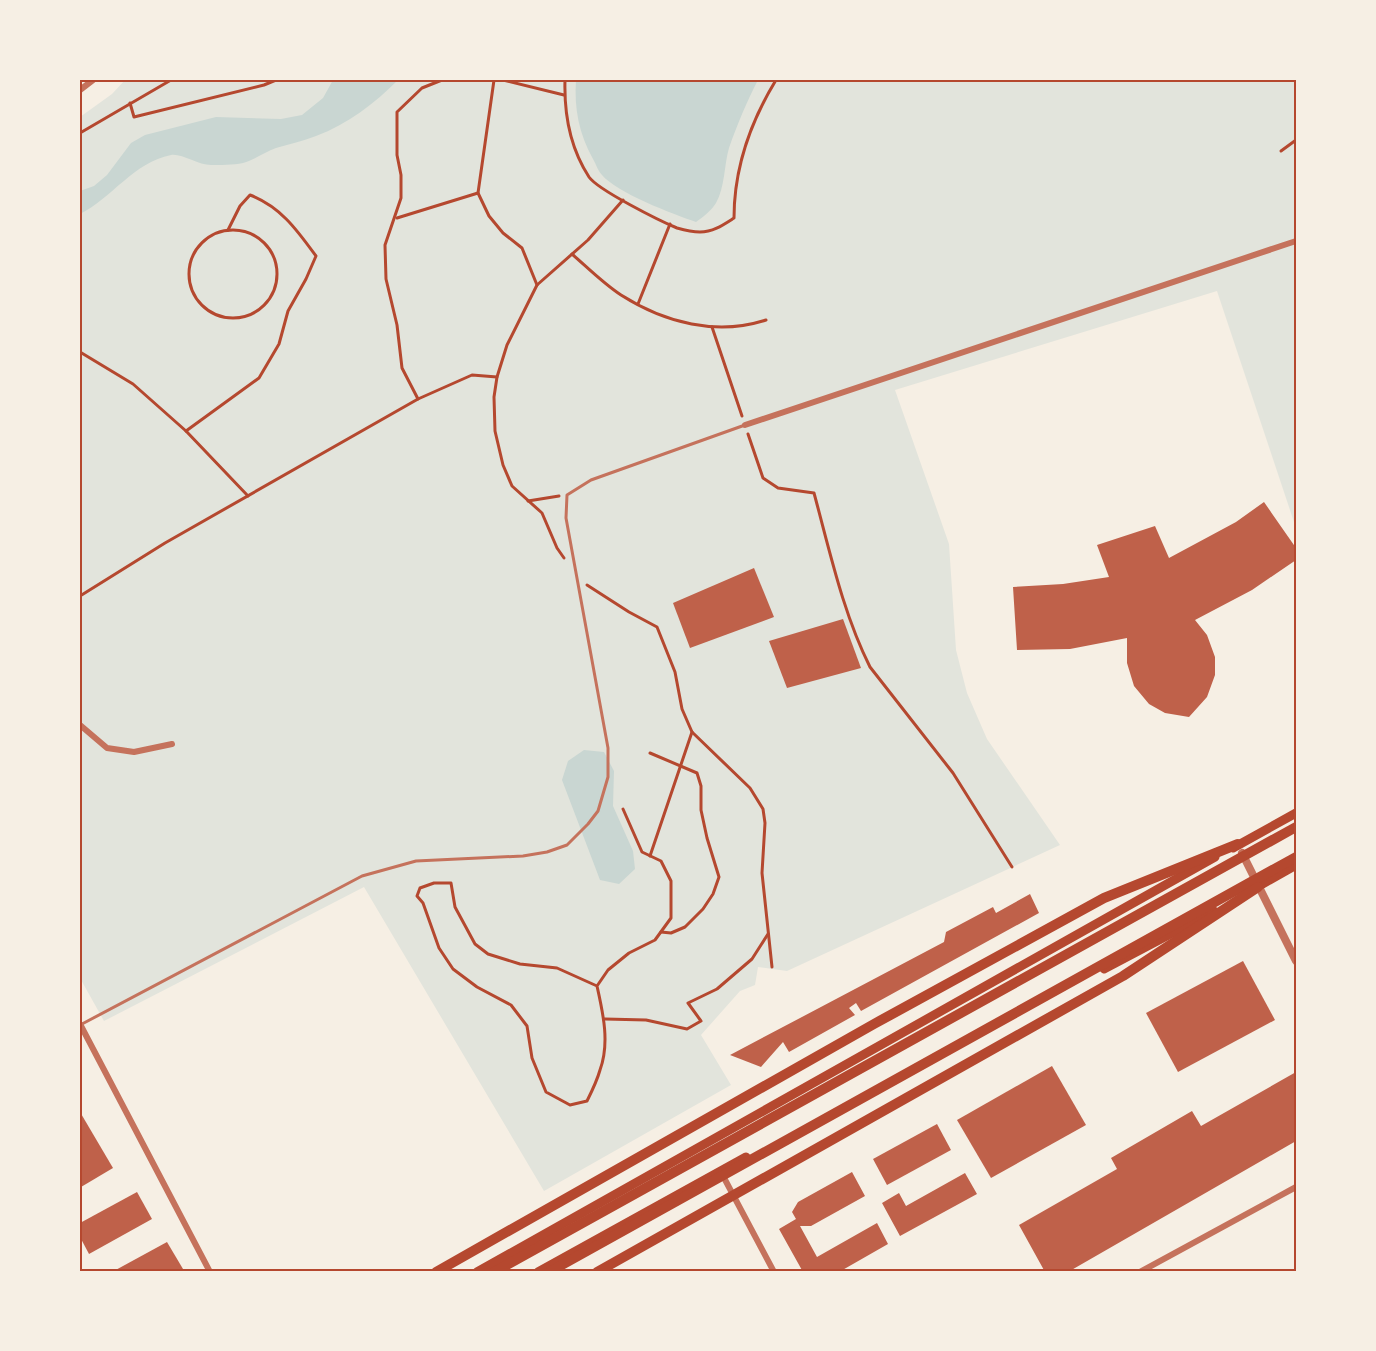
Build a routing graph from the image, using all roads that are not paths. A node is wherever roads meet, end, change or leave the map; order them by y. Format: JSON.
{"nodes":[{"id":1,"x":93,"y":80,"type":"edge"},
{"id":2,"x":80,"y":90,"type":"edge"},
{"id":3,"x":1296,"y":241,"type":"edge"},
{"id":4,"x":744,"y":425,"type":"joint"},
{"id":5,"x":80,"y":725,"type":"edge"},
{"id":6,"x":172,"y":744,"type":"dead end"},
{"id":7,"x":1296,"y":813,"type":"edge"},
{"id":8,"x":1296,"y":827,"type":"edge"},
{"id":9,"x":1238,"y":844,"type":"junction"},
{"id":10,"x":1296,"y":858,"type":"edge"},
{"id":11,"x":1296,"y":865,"type":"edge"},
{"id":12,"x":1258,"y":887,"type":"junction"},
{"id":13,"x":1296,"y":961,"type":"edge"},
{"id":14,"x":80,"y":1025,"type":"edge"},
{"id":15,"x":720,"y":1170,"type":"junction"},
{"id":16,"x":1296,"y":1187,"type":"edge"},
{"id":17,"x":210,"y":1272,"type":"edge"},
{"id":18,"x":436,"y":1272,"type":"edge"},
{"id":19,"x":477,"y":1272,"type":"edge"},
{"id":20,"x":494,"y":1272,"type":"edge"},
{"id":21,"x":538,"y":1272,"type":"edge"},
{"id":22,"x":549,"y":1272,"type":"edge"},
{"id":23,"x":597,"y":1272,"type":"edge"},
{"id":24,"x":774,"y":1272,"type":"edge"},
{"id":25,"x":1140,"y":1272,"type":"edge"}],
"edges":[{"from":1,"to":2,"type":"street"},
{"from":3,"to":4,"type":"street"},
{"from":4,"to":14,"type":"lane"},
{"from":5,"to":6,"type":"street"},
{"from":7,"to":9,"type":"main road"},
{"from":8,"to":20,"type":"highway"},
{"from":9,"to":12,"type":"street"},
{"from":9,"to":18,"type":"highway"},
{"from":9,"to":19,"type":"main road"},
{"from":10,"to":22,"type":"highway"},
{"from":11,"to":12,"type":"main road"},
{"from":12,"to":13,"type":"street"},
{"from":12,"to":15,"type":"main road"},
{"from":12,"to":23,"type":"highway"},
{"from":14,"to":17,"type":"street"},
{"from":15,"to":21,"type":"main road"},
{"from":15,"to":24,"type":"street"},
{"from":16,"to":25,"type":"street"}]}
